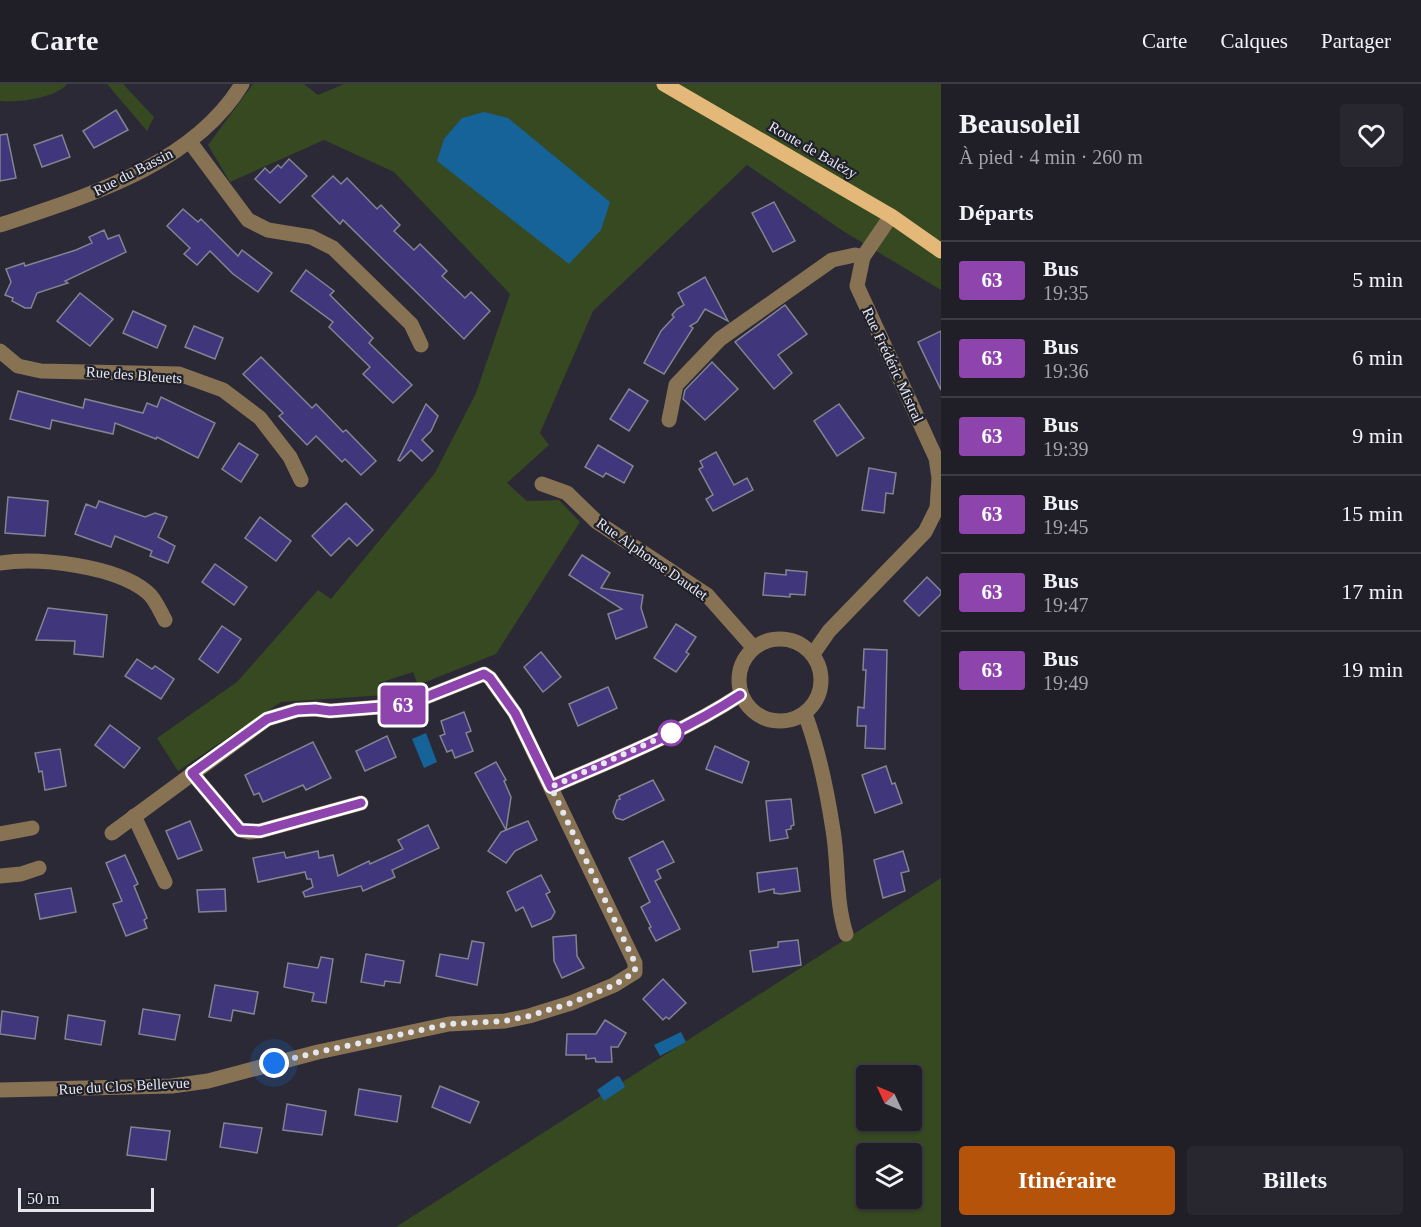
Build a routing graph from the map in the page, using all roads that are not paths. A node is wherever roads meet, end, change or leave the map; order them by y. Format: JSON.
{"nodes":[{"id":1,"x":243,"y":84,"type":"edge"},
{"id":2,"x":664,"y":84,"type":"edge"},
{"id":3,"x":190,"y":142,"type":"junction"},
{"id":4,"x":891,"y":216,"type":"junction"},
{"id":5,"x":0,"y":225,"type":"edge"},
{"id":6,"x":941,"y":251,"type":"edge"},
{"id":7,"x":863,"y":257,"type":"junction"},
{"id":8,"x":421,"y":345,"type":"dead end"},
{"id":9,"x":0,"y":351,"type":"edge"},
{"id":10,"x":669,"y":420,"type":"dead end"},
{"id":11,"x":301,"y":480,"type":"dead end"},
{"id":12,"x":542,"y":484,"type":"dead end"},
{"id":13,"x":939,"y":509,"type":"edge"},
{"id":14,"x":0,"y":563,"type":"edge"},
{"id":15,"x":165,"y":620,"type":"dead end"},
{"id":16,"x":753,"y":647,"type":"junction"},
{"id":17,"x":813,"y":654,"type":"junction"},
{"id":18,"x":740,"y":695,"type":"junction"},
{"id":19,"x":805,"y":714,"type":"junction"},
{"id":20,"x":192,"y":773,"type":"junction"},
{"id":21,"x":551,"y":787,"type":"junction"},
{"id":22,"x":361,"y":803,"type":"dead end"},
{"id":23,"x":134,"y":816,"type":"junction"},
{"id":24,"x":32,"y":828,"type":"dead end"},
{"id":25,"x":112,"y":833,"type":"dead end"},
{"id":26,"x":0,"y":834,"type":"edge"},
{"id":27,"x":39,"y":868,"type":"dead end"},
{"id":28,"x":0,"y":876,"type":"edge"},
{"id":29,"x":165,"y":882,"type":"dead end"},
{"id":30,"x":846,"y":934,"type":"dead end"},
{"id":31,"x":0,"y":1090,"type":"edge"}],
"edges":[{"from":1,"to":3,"type":"street","name":"Rue du Bassin"},
{"from":2,"to":4,"type":"main road","name":"Route de Balézy"},
{"from":3,"to":5,"type":"street","name":"Rue du Bassin"},
{"from":3,"to":8,"type":"street"},
{"from":4,"to":6,"type":"main road","name":"Route de Balézy"},
{"from":4,"to":7,"type":"street","name":"Rue Frédéric Mistral"},
{"from":7,"to":10,"type":"street"},
{"from":7,"to":13,"type":"street","name":"Rue Frédéric Mistral"},
{"from":9,"to":11,"type":"street","name":"Rue des Bleuets"},
{"from":12,"to":16,"type":"street","name":"Rue Alphonse Daudet"},
{"from":13,"to":17,"type":"street","name":"Rue Frédéric Mistral"},
{"from":14,"to":15,"type":"street"},
{"from":16,"to":17,"type":"street"},
{"from":16,"to":18,"type":"street"},
{"from":17,"to":19,"type":"street"},
{"from":18,"to":19,"type":"street"},
{"from":18,"to":21,"type":"street"},
{"from":19,"to":30,"type":"street"},
{"from":20,"to":21,"type":"street"},
{"from":20,"to":22,"type":"street"},
{"from":20,"to":23,"type":"street"},
{"from":21,"to":31,"type":"street","name":"Rue du Clos Bellevue"},
{"from":23,"to":25,"type":"street"},
{"from":23,"to":29,"type":"street"},
{"from":24,"to":26,"type":"street"},
{"from":27,"to":28,"type":"street"}]}
